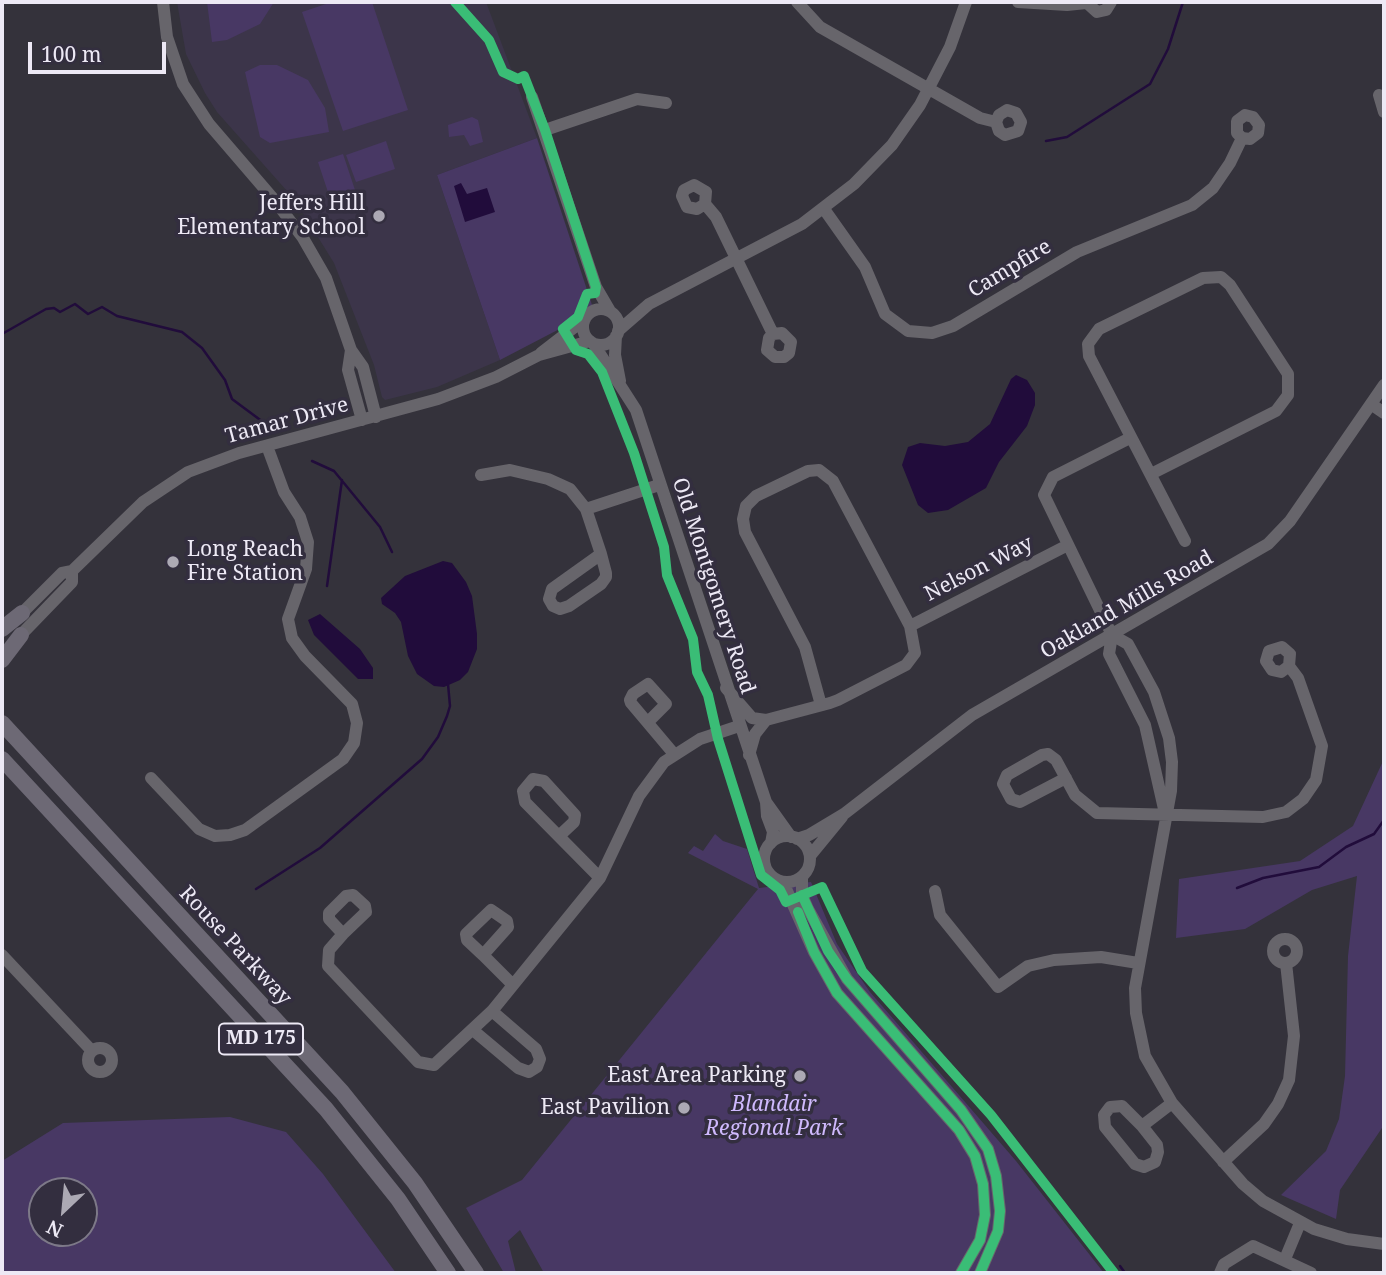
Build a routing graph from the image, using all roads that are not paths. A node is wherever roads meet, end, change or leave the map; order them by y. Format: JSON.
{"nodes":[{"id":1,"x":163,"y":2,"type":"edge"},
{"id":2,"x":797,"y":2,"type":"edge"},
{"id":3,"x":966,"y":2,"type":"edge"},
{"id":4,"x":1017,"y":2,"type":"edge"},
{"id":5,"x":1086,"y":2,"type":"edge"},
{"id":6,"x":1111,"y":2,"type":"edge"},
{"id":7,"x":929,"y":90,"type":"junction"},
{"id":8,"x":1379,"y":95,"type":"dead end"},
{"id":9,"x":532,"y":97,"type":"dead end"},
{"id":10,"x":666,"y":103,"type":"dead end"},
{"id":11,"x":1384,"y":112,"type":"edge"},
{"id":12,"x":996,"y":122,"type":"dead end"},
{"id":13,"x":545,"y":130,"type":"junction"},
{"id":14,"x":1242,"y":138,"type":"dead end"},
{"id":15,"x":705,"y":204,"type":"dead end"},
{"id":16,"x":824,"y":209,"type":"junction"},
{"id":17,"x":737,"y":259,"type":"junction"},
{"id":18,"x":596,"y":287,"type":"junction"},
{"id":19,"x":649,"y":304,"type":"junction"},
{"id":20,"x":612,"y":313,"type":"junction"},
{"id":21,"x":586,"y":317,"type":"junction"},
{"id":22,"x":617,"y":334,"type":"junction"},
{"id":23,"x":773,"y":334,"type":"dead end"},
{"id":24,"x":592,"y":342,"type":"junction"},
{"id":25,"x":351,"y":350,"type":"junction"},
{"id":26,"x":539,"y":355,"type":"junction"},
{"id":27,"x":621,"y":385,"type":"junction"},
{"id":28,"x":1384,"y":385,"type":"edge"},
{"id":29,"x":1371,"y":404,"type":"junction"},
{"id":30,"x":1384,"y":413,"type":"edge"},
{"id":31,"x":376,"y":417,"type":"junction"},
{"id":32,"x":362,"y":420,"type":"junction"},
{"id":33,"x":1129,"y":438,"type":"junction"},
{"id":34,"x":267,"y":446,"type":"junction"},
{"id":35,"x":1151,"y":474,"type":"junction"},
{"id":36,"x":481,"y":475,"type":"dead end"},
{"id":37,"x":659,"y":485,"type":"junction"},
{"id":38,"x":586,"y":509,"type":"junction"},
{"id":39,"x":1185,"y":541,"type":"dead end"},
{"id":40,"x":1066,"y":546,"type":"junction"},
{"id":41,"x":601,"y":554,"type":"junction"},
{"id":42,"x":72,"y":570,"type":"junction"},
{"id":43,"x":22,"y":613,"type":"joint"},
{"id":44,"x":909,"y":626,"type":"junction"},
{"id":45,"x":2,"y":631,"type":"edge"},
{"id":46,"x":21,"y":635,"type":"junction"},
{"id":47,"x":1112,"y":635,"type":"junction"},
{"id":48,"x":2,"y":654,"type":"edge"},
{"id":49,"x":2,"y":660,"type":"edge"},
{"id":50,"x":1289,"y":666,"type":"dead end"},
{"id":51,"x":726,"y":688,"type":"junction"},
{"id":52,"x":821,"y":705,"type":"junction"},
{"id":53,"x":2,"y":712,"type":"edge"},
{"id":54,"x":766,"y":720,"type":"junction"},
{"id":55,"x":648,"y":722,"type":"dead end"},
{"id":56,"x":2,"y":723,"type":"edge"},
{"id":57,"x":739,"y":726,"type":"junction"},
{"id":58,"x":674,"y":754,"type":"junction"},
{"id":59,"x":749,"y":755,"type":"junction"},
{"id":60,"x":2,"y":759,"type":"edge"},
{"id":61,"x":2,"y":770,"type":"edge"},
{"id":62,"x":151,"y":778,"type":"dead end"},
{"id":63,"x":1066,"y":778,"type":"junction"},
{"id":64,"x":766,"y":802,"type":"junction"},
{"id":65,"x":845,"y":814,"type":"junction"},
{"id":66,"x":1165,"y":816,"type":"junction"},
{"id":67,"x":57,"y":818,"type":"junction"},
{"id":68,"x":101,"y":832,"type":"junction"},
{"id":69,"x":559,"y":836,"type":"junction"},
{"id":70,"x":794,"y":838,"type":"junction"},
{"id":71,"x":771,"y":843,"type":"junction"},
{"id":72,"x":810,"y":856,"type":"junction"},
{"id":73,"x":600,"y":877,"type":"junction"},
{"id":74,"x":802,"y":877,"type":"junction"},
{"id":75,"x":783,"y":882,"type":"junction"},
{"id":76,"x":934,"y":891,"type":"dead end"},
{"id":77,"x":343,"y":934,"type":"dead end"},
{"id":78,"x":2,"y":955,"type":"edge"},
{"id":79,"x":483,"y":955,"type":"dead end"},
{"id":80,"x":1138,"y":963,"type":"junction"},
{"id":81,"x":1286,"y":963,"type":"dead end"},
{"id":82,"x":513,"y":985,"type":"junction"},
{"id":83,"x":492,"y":1011,"type":"junction"},
{"id":84,"x":474,"y":1031,"type":"junction"},
{"id":85,"x":92,"y":1051,"type":"dead end"},
{"id":86,"x":1172,"y":1103,"type":"junction"},
{"id":87,"x":1142,"y":1126,"type":"junction"},
{"id":88,"x":1223,"y":1162,"type":"junction"},
{"id":89,"x":1300,"y":1223,"type":"junction"},
{"id":90,"x":1384,"y":1244,"type":"edge"},
{"id":91,"x":1286,"y":1259,"type":"junction"},
{"id":92,"x":448,"y":1273,"type":"edge"},
{"id":93,"x":477,"y":1273,"type":"edge"},
{"id":94,"x":961,"y":1273,"type":"edge"},
{"id":95,"x":980,"y":1273,"type":"edge"},
{"id":96,"x":1220,"y":1273,"type":"edge"},
{"id":97,"x":1311,"y":1273,"type":"edge"}],
"edges":[{"from":1,"to":25,"type":"street"},
{"from":2,"to":7,"type":"street"},
{"from":3,"to":7,"type":"street"},
{"from":4,"to":5,"type":"street"},
{"from":5,"to":6,"type":"street"},
{"from":7,"to":12,"type":"street"},
{"from":7,"to":16,"type":"street"},
{"from":8,"to":11,"type":"street"},
{"from":9,"to":13,"type":"street"},
{"from":10,"to":13,"type":"street"},
{"from":13,"to":18,"type":"street"},
{"from":14,"to":16,"type":"street","name":"Campfire"},
{"from":15,"to":17,"type":"street"},
{"from":16,"to":17,"type":"street"},
{"from":17,"to":19,"type":"street"},
{"from":17,"to":23,"type":"street"},
{"from":18,"to":20,"type":"street"},
{"from":18,"to":21,"type":"street"},
{"from":19,"to":20,"type":"street"},
{"from":19,"to":22,"type":"street"},
{"from":20,"to":21,"type":"street"},
{"from":20,"to":22,"type":"street"},
{"from":21,"to":24,"type":"street"},
{"from":21,"to":26,"type":"street","name":"Tamar Drive"},
{"from":22,"to":24,"type":"street"},
{"from":22,"to":27,"type":"street","name":"Old Montgomery Road"},
{"from":24,"to":26,"type":"street","name":"Tamar Drive"},
{"from":24,"to":27,"type":"street","name":"Old Montgomery Road"},
{"from":25,"to":31,"type":"street"},
{"from":25,"to":32,"type":"street"},
{"from":26,"to":31,"type":"street","name":"Tamar Drive"},
{"from":27,"to":37,"type":"street","name":"Old Montgomery Road"},
{"from":28,"to":29,"type":"street","name":"Oakland Mills Road"},
{"from":29,"to":30,"type":"street"},
{"from":29,"to":47,"type":"street","name":"Oakland Mills Road"},
{"from":31,"to":32,"type":"street","name":"Tamar Drive"},
{"from":32,"to":34,"type":"street","name":"Tamar Drive"},
{"from":33,"to":35,"type":"street"},
{"from":33,"to":35,"type":"street"},
{"from":33,"to":40,"type":"street"},
{"from":34,"to":42,"type":"street","name":"Tamar Drive"},
{"from":34,"to":62,"type":"street"},
{"from":35,"to":39,"type":"street"},
{"from":36,"to":38,"type":"street"},
{"from":37,"to":38,"type":"street"},
{"from":37,"to":51,"type":"street","name":"Old Montgomery Road"},
{"from":38,"to":41,"type":"street"},
{"from":40,"to":44,"type":"street","name":"Nelson Way"},
{"from":40,"to":47,"type":"street"},
{"from":41,"to":41,"type":"street"},
{"from":42,"to":43,"type":"street","name":"Tamar Drive"},
{"from":42,"to":46,"type":"street","name":"Tamar Drive"},
{"from":43,"to":45,"type":"main road"},
{"from":44,"to":52,"type":"street"},
{"from":44,"to":52,"type":"street"},
{"from":46,"to":48,"type":"street","name":"Tamar Drive"},
{"from":46,"to":49,"type":"main road"},
{"from":47,"to":65,"type":"street","name":"Oakland Mills Road"},
{"from":47,"to":66,"type":"street"},
{"from":47,"to":66,"type":"street"},
{"from":50,"to":66,"type":"street"},
{"from":51,"to":54,"type":"street"},
{"from":51,"to":57,"type":"street","name":"Old Montgomery Road"},
{"from":52,"to":54,"type":"street"},
{"from":53,"to":68,"type":"main road"},
{"from":54,"to":59,"type":"street"},
{"from":55,"to":58,"type":"street"},
{"from":56,"to":68,"type":"main road","name":"Rouse Parkway","number":"MD 175"},
{"from":57,"to":58,"type":"street"},
{"from":57,"to":59,"type":"street","name":"Old Montgomery Road"},
{"from":58,"to":73,"type":"street"},
{"from":59,"to":64,"type":"street","name":"Old Montgomery Road"},
{"from":60,"to":67,"type":"main road","name":"Rouse Parkway","number":"MD 175"},
{"from":61,"to":67,"type":"main road"},
{"from":63,"to":63,"type":"street"},
{"from":63,"to":66,"type":"street"},
{"from":64,"to":70,"type":"street","name":"Old Montgomery Road"},
{"from":64,"to":71,"type":"street","name":"Old Montgomery Road"},
{"from":65,"to":70,"type":"street","name":"Oakland Mills Road"},
{"from":65,"to":72,"type":"street","name":"Oakland Mills Road"},
{"from":66,"to":80,"type":"street"},
{"from":67,"to":92,"type":"main road","name":"Rouse Parkway","number":"MD 175"},
{"from":68,"to":93,"type":"main road","name":"Rouse Parkway","number":"MD 175"},
{"from":69,"to":69,"type":"street"},
{"from":69,"to":73,"type":"street"},
{"from":70,"to":71,"type":"street"},
{"from":70,"to":72,"type":"street"},
{"from":71,"to":75,"type":"street"},
{"from":72,"to":74,"type":"street"},
{"from":73,"to":82,"type":"street"},
{"from":74,"to":75,"type":"street"},
{"from":74,"to":95,"type":"street"},
{"from":75,"to":94,"type":"street"},
{"from":76,"to":80,"type":"street"},
{"from":77,"to":84,"type":"street"},
{"from":78,"to":85,"type":"street"},
{"from":79,"to":82,"type":"street"},
{"from":80,"to":86,"type":"street"},
{"from":81,"to":88,"type":"street"},
{"from":82,"to":83,"type":"street"},
{"from":83,"to":84,"type":"street"},
{"from":83,"to":84,"type":"street"},
{"from":86,"to":87,"type":"street"},
{"from":86,"to":88,"type":"street"},
{"from":87,"to":87,"type":"street"},
{"from":88,"to":89,"type":"street"},
{"from":89,"to":90,"type":"street"},
{"from":89,"to":91,"type":"street"},
{"from":91,"to":96,"type":"street"},
{"from":91,"to":97,"type":"street"}]}
